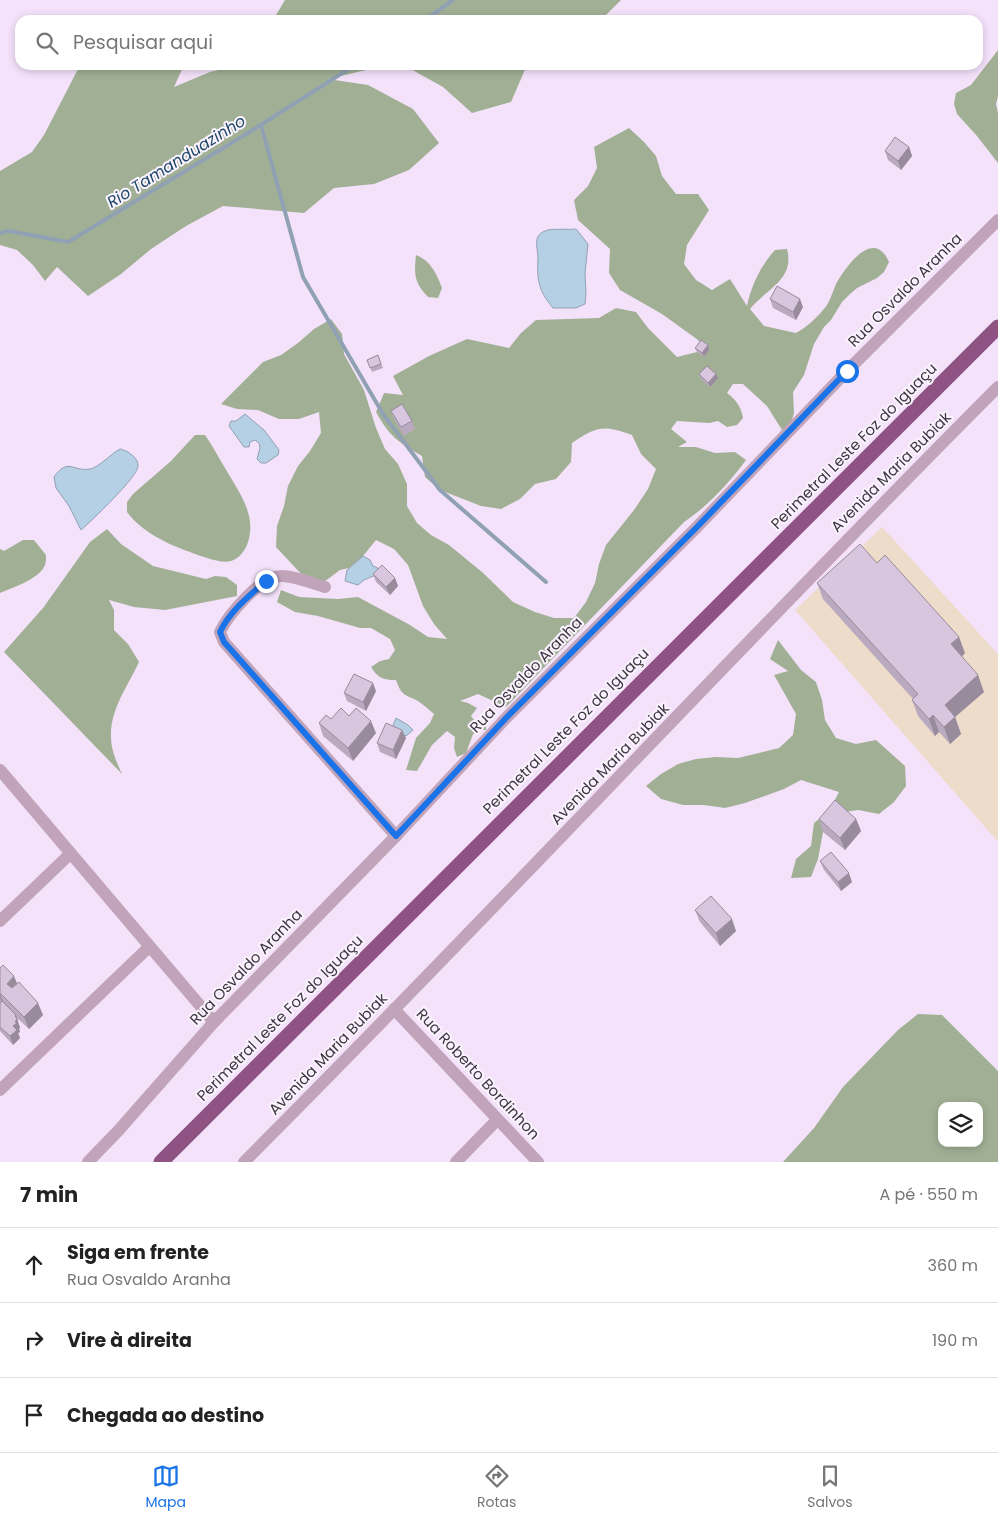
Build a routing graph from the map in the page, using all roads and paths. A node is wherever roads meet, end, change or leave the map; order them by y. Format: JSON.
{"nodes":[{"id":1,"x":998,"y":220,"type":"edge"},
{"id":2,"x":998,"y":327,"type":"edge"},
{"id":3,"x":998,"y":387,"type":"edge"},
{"id":4,"x":325,"y":586,"type":"dead end"},
{"id":5,"x":0,"y":770,"type":"edge"},
{"id":6,"x":396,"y":836,"type":"junction"},
{"id":7,"x":70,"y":854,"type":"junction"},
{"id":8,"x":0,"y":921,"type":"edge"},
{"id":9,"x":149,"y":947,"type":"junction"},
{"id":10,"x":394,"y":1009,"type":"junction"},
{"id":11,"x":214,"y":1022,"type":"junction"},
{"id":12,"x":0,"y":1090,"type":"edge"},
{"id":13,"x":497,"y":1120,"type":"junction"},
{"id":14,"x":88,"y":1162,"type":"edge"},
{"id":15,"x":161,"y":1162,"type":"edge"},
{"id":16,"x":244,"y":1162,"type":"edge"},
{"id":17,"x":456,"y":1162,"type":"edge"},
{"id":18,"x":538,"y":1162,"type":"edge"}],
"edges":[{"from":1,"to":6,"type":"street","name":"Rua Osvaldo Aranha"},
{"from":2,"to":15,"type":"highway","name":"Perimetral Leste Foz do Iguaçu"},
{"from":3,"to":10,"type":"street","name":"Avenida Maria Bubiak"},
{"from":4,"to":6,"type":"street"},
{"from":5,"to":7,"type":"street"},
{"from":6,"to":11,"type":"street","name":"Rua Osvaldo Aranha"},
{"from":7,"to":8,"type":"street"},
{"from":7,"to":9,"type":"street"},
{"from":9,"to":11,"type":"street"},
{"from":9,"to":12,"type":"street"},
{"from":10,"to":13,"type":"street","name":"Rua Roberto Bordinhon"},
{"from":10,"to":16,"type":"street","name":"Avenida Maria Bubiak"},
{"from":11,"to":14,"type":"street","name":"Rua Osvaldo Aranha"},
{"from":13,"to":17,"type":"street"},
{"from":13,"to":18,"type":"street","name":"Rua Roberto Bordinhon"}]}
